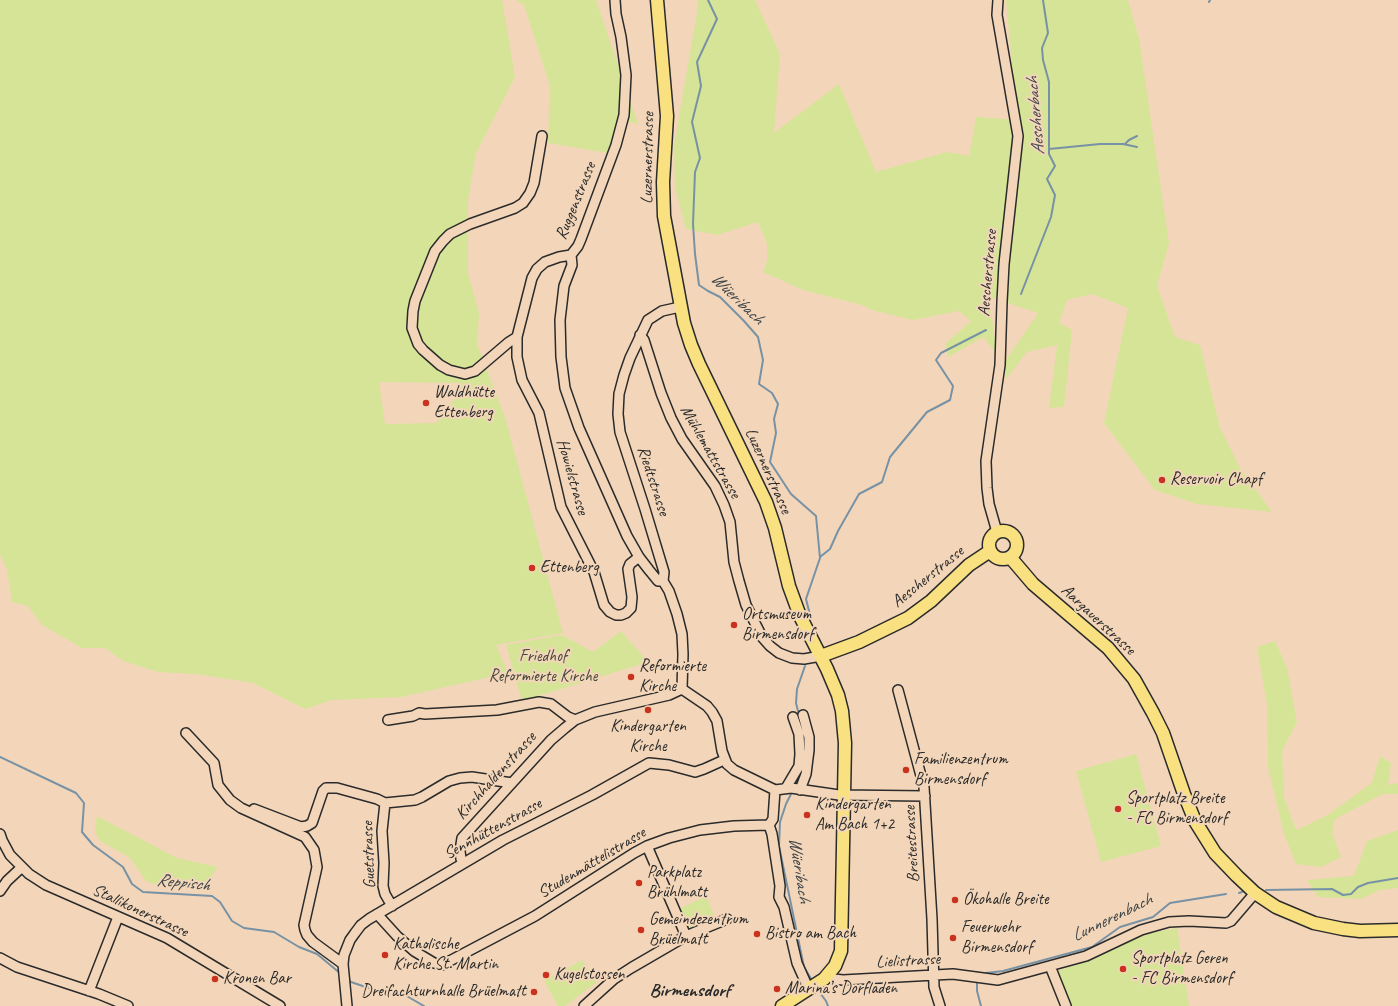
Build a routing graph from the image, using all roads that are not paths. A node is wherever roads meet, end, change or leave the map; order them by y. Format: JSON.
{"nodes":[{"id":1,"x":616,"y":0,"type":"edge"},
{"id":2,"x":657,"y":0,"type":"edge"},
{"id":3,"x":998,"y":0,"type":"edge"},
{"id":4,"x":542,"y":136,"type":"dead end"},
{"id":5,"x":570,"y":255,"type":"junction"},
{"id":6,"x":680,"y":307,"type":"junction"},
{"id":7,"x":640,"y":335,"type":"junction"},
{"id":8,"x":517,"y":337,"type":"junction"},
{"id":9,"x":997,"y":532,"type":"junction"},
{"id":10,"x":990,"y":551,"type":"junction"},
{"id":11,"x":639,"y":557,"type":"junction"},
{"id":12,"x":1010,"y":557,"type":"junction"},
{"id":13,"x":663,"y":581,"type":"junction"},
{"id":14,"x":821,"y":656,"type":"junction"},
{"id":15,"x":682,"y":689,"type":"junction"},
{"id":16,"x":898,"y":690,"type":"dead end"},
{"id":17,"x":803,"y":715,"type":"dead end"},
{"id":18,"x":793,"y":717,"type":"dead end"},
{"id":19,"x":388,"y":720,"type":"dead end"},
{"id":20,"x":575,"y":720,"type":"junction"},
{"id":21,"x":186,"y":732,"type":"dead end"},
{"id":22,"x":724,"y":760,"type":"junction"},
{"id":23,"x":512,"y":783,"type":"junction"},
{"id":24,"x":793,"y":789,"type":"junction"},
{"id":25,"x":774,"y":790,"type":"junction"},
{"id":26,"x":844,"y":795,"type":"junction"},
{"id":27,"x":925,"y":796,"type":"junction"},
{"id":28,"x":385,"y":803,"type":"junction"},
{"id":29,"x":245,"y":805,"type":"dead end"},
{"id":30,"x":769,"y":825,"type":"junction"},
{"id":31,"x":0,"y":834,"type":"edge"},
{"id":32,"x":647,"y":846,"type":"junction"},
{"id":33,"x":463,"y":864,"type":"junction"},
{"id":34,"x":22,"y":867,"type":"junction"},
{"id":35,"x":0,"y":891,"type":"edge"},
{"id":36,"x":1255,"y":894,"type":"junction"},
{"id":37,"x":392,"y":906,"type":"junction"},
{"id":38,"x":377,"y":914,"type":"junction"},
{"id":39,"x":118,"y":917,"type":"junction"},
{"id":40,"x":727,"y":919,"type":"dead end"},
{"id":41,"x":1398,"y":930,"type":"edge"},
{"id":42,"x":686,"y":936,"type":"junction"},
{"id":43,"x":0,"y":958,"type":"edge"},
{"id":44,"x":1050,"y":966,"type":"junction"},
{"id":45,"x":343,"y":967,"type":"junction"},
{"id":46,"x":934,"y":975,"type":"junction"},
{"id":47,"x":817,"y":984,"type":"junction"},
{"id":48,"x":89,"y":991,"type":"junction"},
{"id":49,"x":128,"y":1006,"type":"edge"},
{"id":50,"x":280,"y":1006,"type":"edge"},
{"id":51,"x":347,"y":1006,"type":"edge"},
{"id":52,"x":584,"y":1006,"type":"edge"},
{"id":53,"x":782,"y":1006,"type":"edge"},
{"id":54,"x":940,"y":1006,"type":"edge"},
{"id":55,"x":1066,"y":1006,"type":"edge"}],
"edges":[{"from":1,"to":5,"type":"street","name":"Ruggenstrasse"},
{"from":2,"to":6,"type":"main road","name":"Luzernerstrasse"},
{"from":3,"to":9,"type":"street","name":"Aescherstrasse"},
{"from":4,"to":8,"type":"street"},
{"from":5,"to":8,"type":"street"},
{"from":5,"to":11,"type":"street","name":"Ruggenstrasse"},
{"from":6,"to":7,"type":"street","name":"Riedtstrasse"},
{"from":6,"to":14,"type":"main road","name":"Luzernerstrasse"},
{"from":7,"to":13,"type":"street","name":"Riedtstrasse"},
{"from":7,"to":14,"type":"street","name":"Mühlemattstrasse"},
{"from":8,"to":11,"type":"street","name":"Howielstrasse"},
{"from":9,"to":10,"type":"main road"},
{"from":9,"to":12,"type":"main road"},
{"from":10,"to":12,"type":"main road"},
{"from":10,"to":14,"type":"main road","name":"Aescherstrasse"},
{"from":11,"to":13,"type":"street","name":"Ruggenstrasse"},
{"from":12,"to":36,"type":"main road","name":"Aargauerstrasse"},
{"from":13,"to":15,"type":"street","name":"Riedtstrasse"},
{"from":14,"to":26,"type":"main road","name":"Luzernerstrasse"},
{"from":15,"to":20,"type":"street","name":"Kirchhaldenstrasse"},
{"from":15,"to":22,"type":"street"},
{"from":16,"to":27,"type":"street","name":"Breitestrasse"},
{"from":17,"to":24,"type":"street"},
{"from":18,"to":24,"type":"street"},
{"from":19,"to":20,"type":"street"},
{"from":20,"to":23,"type":"street","name":"Kirchhaldenstrasse"},
{"from":21,"to":45,"type":"street"},
{"from":22,"to":25,"type":"street"},
{"from":22,"to":33,"type":"street","name":"Sennhüttenstrasse"},
{"from":23,"to":28,"type":"street"},
{"from":23,"to":33,"type":"street","name":"Kirchhaldenstrasse"},
{"from":24,"to":25,"type":"street"},
{"from":24,"to":26,"type":"street"},
{"from":25,"to":30,"type":"street"},
{"from":26,"to":27,"type":"street"},
{"from":26,"to":47,"type":"main road","name":"Luzernerstrasse"},
{"from":27,"to":46,"type":"street","name":"Breitestrasse"},
{"from":28,"to":29,"type":"street"},
{"from":28,"to":37,"type":"street","name":"Guetstrasse"},
{"from":30,"to":32,"type":"street","name":"Studenmättelistrasse"},
{"from":30,"to":47,"type":"street"},
{"from":31,"to":34,"type":"street","name":"Stallikonerstrasse"},
{"from":32,"to":38,"type":"street","name":"Studenmättelistrasse"},
{"from":32,"to":42,"type":"street"},
{"from":33,"to":37,"type":"street","name":"Sennhüttenstrasse"},
{"from":34,"to":35,"type":"street"},
{"from":34,"to":39,"type":"street","name":"Stallikonerstrasse"},
{"from":36,"to":41,"type":"main road","name":"Aargauerstrasse"},
{"from":36,"to":44,"type":"street","name":"Lielistrasse"},
{"from":37,"to":38,"type":"street","name":"Sennhüttenstrasse"},
{"from":38,"to":45,"type":"street","name":"Sennhüttenstrasse"},
{"from":39,"to":48,"type":"street"},
{"from":39,"to":50,"type":"street","name":"Stallikonerstrasse"},
{"from":40,"to":42,"type":"street"},
{"from":42,"to":52,"type":"street"},
{"from":43,"to":48,"type":"street"},
{"from":44,"to":46,"type":"street","name":"Lielistrasse"},
{"from":44,"to":55,"type":"street"},
{"from":45,"to":51,"type":"street","name":"Sennhüttenstrasse"},
{"from":46,"to":47,"type":"street","name":"Lielistrasse"},
{"from":46,"to":54,"type":"street","name":"Breitestrasse"},
{"from":47,"to":53,"type":"main road"},
{"from":48,"to":49,"type":"street"}]}
